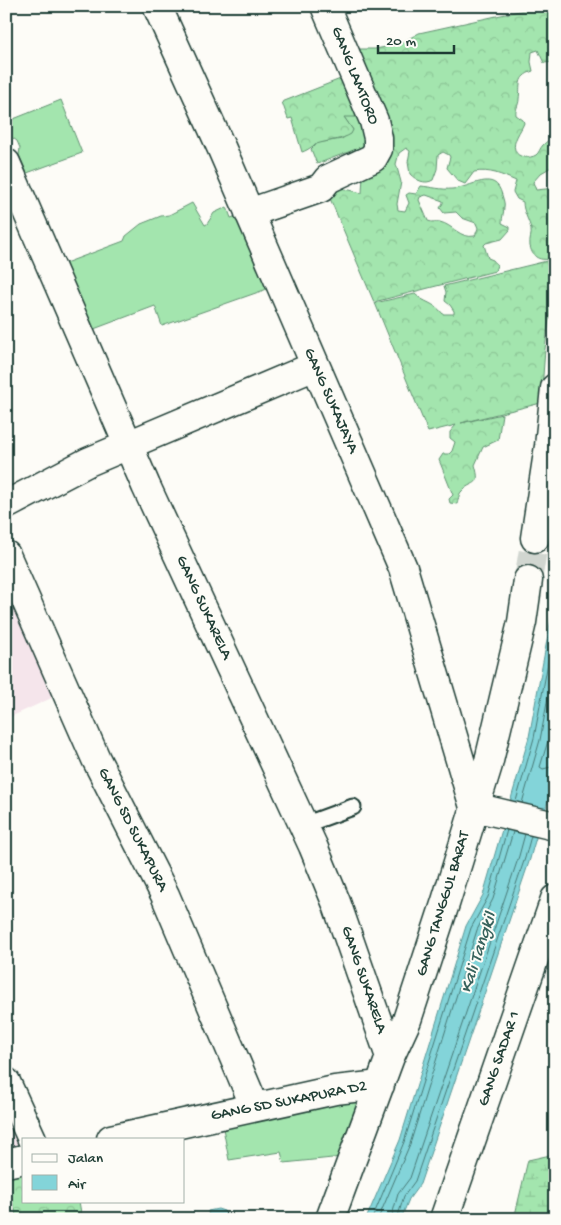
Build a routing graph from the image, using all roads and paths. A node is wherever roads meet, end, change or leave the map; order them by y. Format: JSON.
{"nodes":[{"id":1,"x":158,"y":6,"type":"edge"},
{"id":2,"x":325,"y":6,"type":"edge"},
{"id":3,"x":6,"y":162,"type":"edge"},
{"id":4,"x":249,"y":213,"type":"junction"},
{"id":5,"x":315,"y":366,"type":"junction"},
{"id":6,"x":555,"y":388,"type":"edge"},
{"id":7,"x":129,"y":446,"type":"junction"},
{"id":8,"x":6,"y":505,"type":"edge"},
{"id":9,"x":535,"y":538,"type":"tunnel mouth"},
{"id":10,"x":6,"y":555,"type":"edge"},
{"id":11,"x":528,"y":580,"type":"tunnel mouth"},
{"id":12,"x":352,"y":807,"type":"dead end"},
{"id":13,"x":481,"y":809,"type":"junction"},
{"id":14,"x":304,"y":825,"type":"junction"},
{"id":15,"x":555,"y":826,"type":"edge"},
{"id":16,"x":555,"y":899,"type":"edge"},
{"id":17,"x":390,"y":1057,"type":"junction"},
{"id":18,"x":6,"y":1082,"type":"edge"},
{"id":19,"x":380,"y":1086,"type":"junction"},
{"id":20,"x":255,"y":1107,"type":"junction"},
{"id":21,"x":32,"y":1138,"type":"edge"},
{"id":22,"x":115,"y":1138,"type":"edge"},
{"id":23,"x":22,"y":1159,"type":"edge"},
{"id":24,"x":6,"y":1163,"type":"edge"},
{"id":25,"x":330,"y":1219,"type":"edge"},
{"id":26,"x":444,"y":1219,"type":"edge"}],
"edges":[{"from":1,"to":4,"type":"street","name":"GANG SUKAJAYA"},
{"from":2,"to":4,"type":"street","name":"GANG LAMTORO"},
{"from":3,"to":7,"type":"street","name":"GANG SUKARELA"},
{"from":4,"to":5,"type":"street","name":"GANG SUKAJAYA"},
{"from":5,"to":7,"type":"street"},
{"from":5,"to":13,"type":"street","name":"GANG SUKAJAYA"},
{"from":6,"to":9,"type":"street"},
{"from":7,"to":8,"type":"street"},
{"from":7,"to":14,"type":"street","name":"GANG SUKARELA"},
{"from":10,"to":20,"type":"street","name":"GANG SD SUKAPURA"},
{"from":11,"to":13,"type":"street","name":"GANG TANGGUL BARAT"},
{"from":12,"to":14,"type":"lane"},
{"from":13,"to":15,"type":"street"},
{"from":13,"to":17,"type":"street","name":"GANG TANGGUL BARAT"},
{"from":14,"to":17,"type":"street","name":"GANG SUKARELA"},
{"from":16,"to":26,"type":"street","name":"GANG SADAR 1"},
{"from":17,"to":19,"type":"street","name":"GANG TANGGUL BARAT"},
{"from":18,"to":21,"type":"street"},
{"from":19,"to":20,"type":"street","name":"GANG SD SUKAPURA D2"},
{"from":19,"to":25,"type":"street","name":"GANG TANGGUL BARAT"},
{"from":20,"to":22,"type":"street","name":"GANG SD SUKAPURA D2"},
{"from":23,"to":24,"type":"street"}]}
